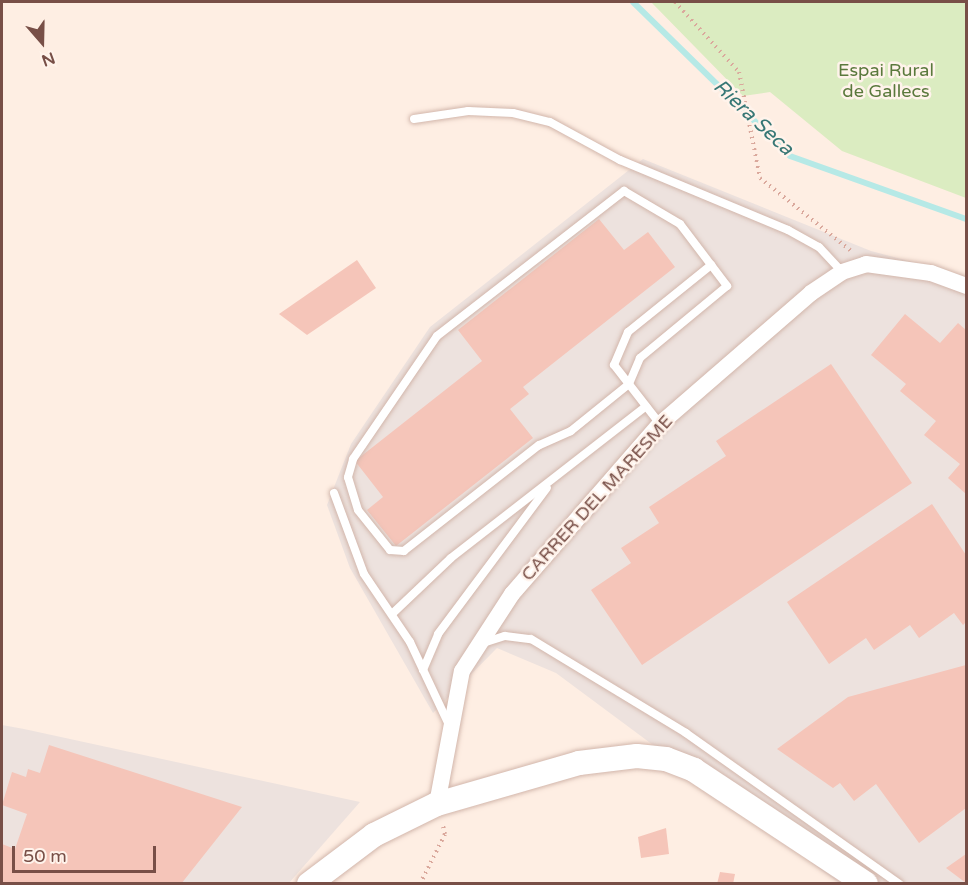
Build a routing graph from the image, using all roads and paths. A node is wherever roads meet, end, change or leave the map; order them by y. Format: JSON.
{"nodes":[{"id":1,"x":675,"y":2,"type":"edge"},
{"id":2,"x":414,"y":119,"type":"dead end"},
{"id":3,"x":866,"y":264,"type":"junction"},
{"id":4,"x":711,"y":265,"type":"junction"},
{"id":5,"x":842,"y":273,"type":"junction"},
{"id":6,"x":966,"y":286,"type":"edge"},
{"id":7,"x":628,"y":384,"type":"junction"},
{"id":8,"x":646,"y":406,"type":"junction"},
{"id":9,"x":660,"y":424,"type":"junction"},
{"id":10,"x":554,"y":478,"type":"junction"},
{"id":11,"x":334,"y":493,"type":"dead end"},
{"id":12,"x":392,"y":614,"type":"junction"},
{"id":13,"x":480,"y":644,"type":"junction"},
{"id":14,"x":423,"y":670,"type":"junction"},
{"id":15,"x":451,"y":728,"type":"junction"},
{"id":16,"x":436,"y":804,"type":"junction"},
{"id":17,"x":309,"y":884,"type":"edge"},
{"id":18,"x":420,"y":884,"type":"edge"},
{"id":19,"x":866,"y":884,"type":"edge"},
{"id":20,"x":899,"y":884,"type":"edge"}],
"edges":[{"from":1,"to":3,"type":"path"},
{"from":2,"to":5,"type":"lane"},
{"from":3,"to":5,"type":"street","name":"CARRER DEL MARESME"},
{"from":3,"to":6,"type":"street","name":"CARRER DEL MARESME"},
{"from":4,"to":7,"type":"lane"},
{"from":4,"to":7,"type":"lane"},
{"from":4,"to":7,"type":"lane"},
{"from":5,"to":9,"type":"street","name":"CARRER DEL MARESME"},
{"from":7,"to":8,"type":"lane"},
{"from":8,"to":9,"type":"lane"},
{"from":8,"to":10,"type":"lane"},
{"from":9,"to":13,"type":"street","name":"CARRER DEL MARESME"},
{"from":10,"to":12,"type":"lane"},
{"from":10,"to":14,"type":"lane"},
{"from":11,"to":12,"type":"lane"},
{"from":12,"to":14,"type":"lane"},
{"from":13,"to":15,"type":"street","name":"CARRER DEL MARESME"},
{"from":13,"to":20,"type":"lane"},
{"from":14,"to":15,"type":"lane"},
{"from":15,"to":16,"type":"street","name":"CARRER DEL MARESME"},
{"from":16,"to":17,"type":"main road"},
{"from":16,"to":18,"type":"path"},
{"from":16,"to":19,"type":"main road"}]}
